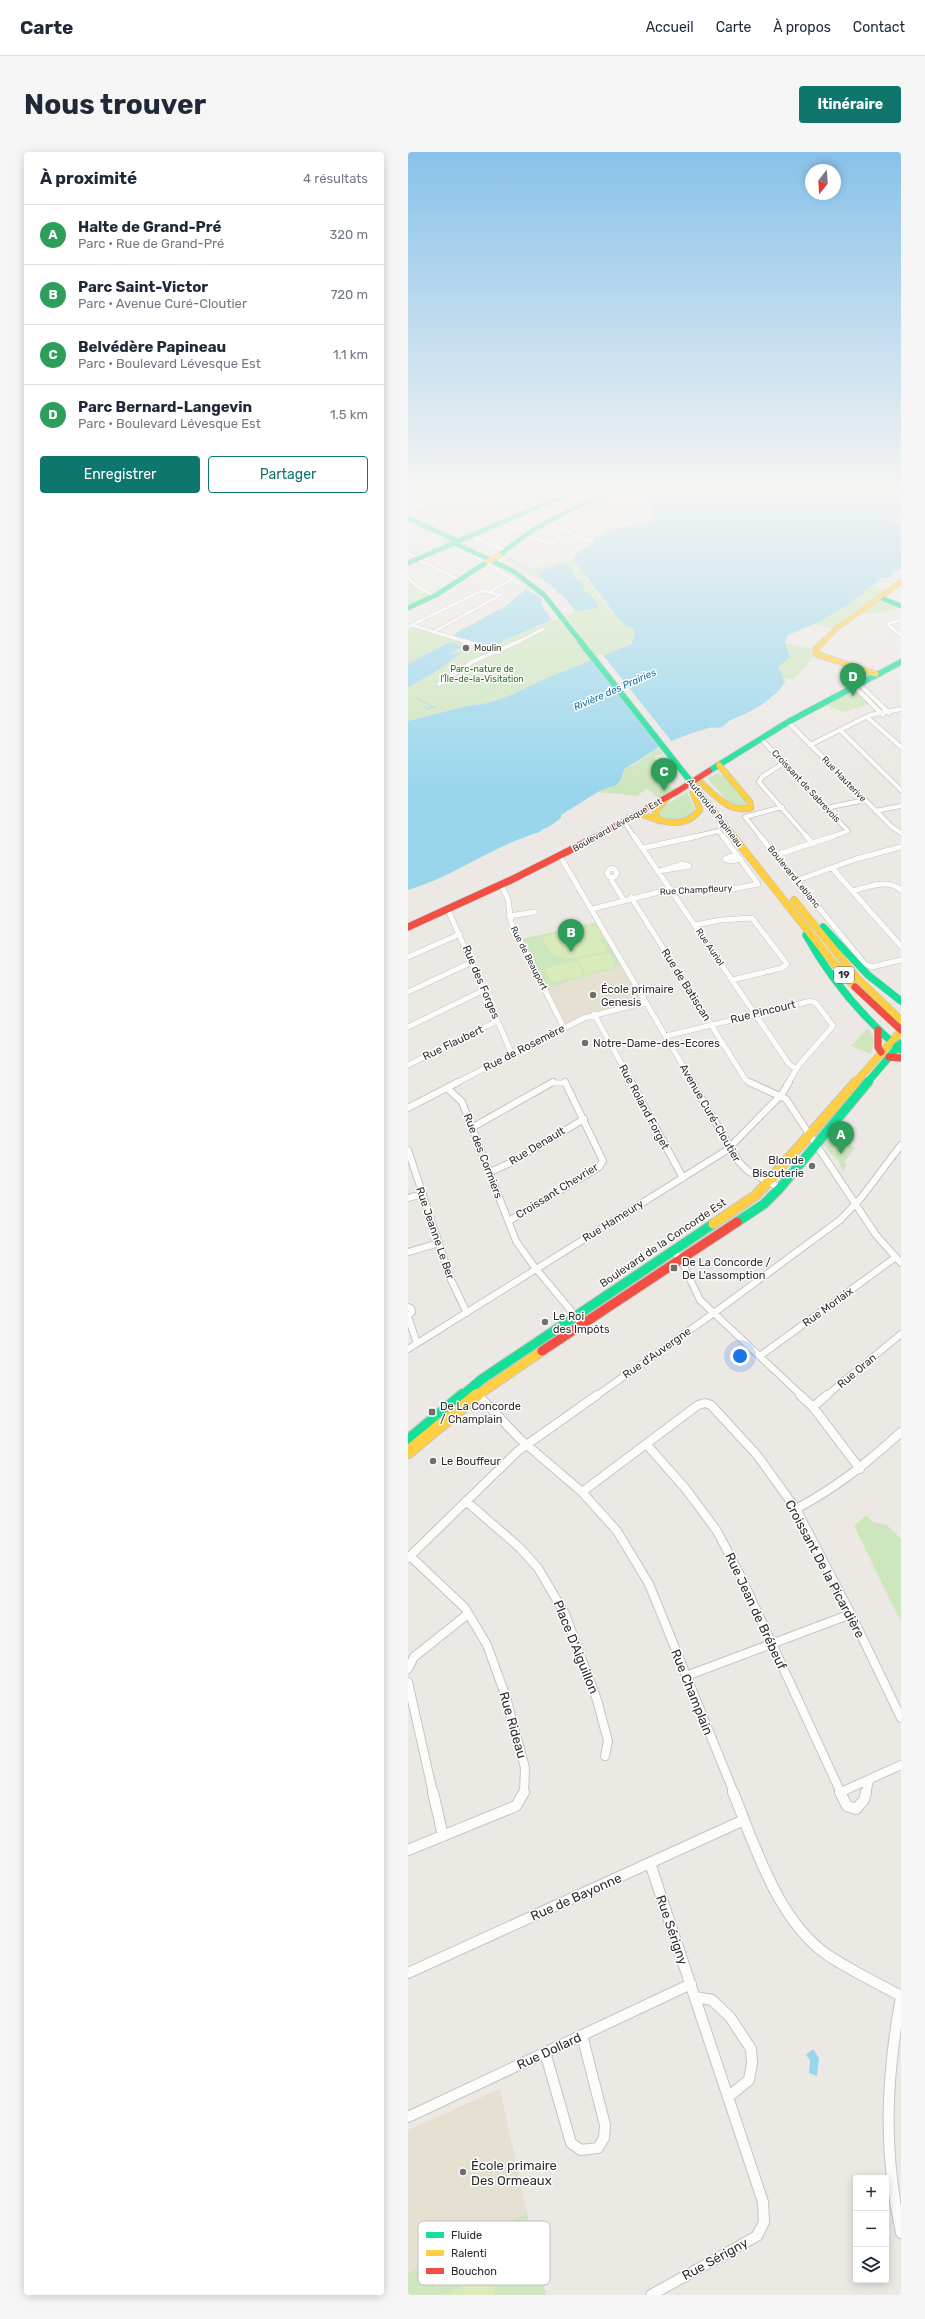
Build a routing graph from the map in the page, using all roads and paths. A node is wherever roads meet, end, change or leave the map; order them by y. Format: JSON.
{"nodes":[{"id":1,"x":419,"y":588,"type":"edge"},
{"id":2,"x":447,"y":588,"type":"edge"},
{"id":3,"x":496,"y":588,"type":"edge"},
{"id":4,"x":544,"y":588,"type":"edge"},
{"id":5,"x":892,"y":588,"type":"edge"},
{"id":6,"x":489,"y":592,"type":"junction"},
{"id":7,"x":435,"y":596,"type":"junction"},
{"id":8,"x":878,"y":597,"type":"junction"},
{"id":9,"x":901,"y":606,"type":"edge"},
{"id":10,"x":408,"y":608,"type":"edge"},
{"id":11,"x":901,"y":620,"type":"edge"},
{"id":12,"x":408,"y":623,"type":"edge"},
{"id":13,"x":413,"y":625,"type":"junction"},
{"id":14,"x":408,"y":627,"type":"edge"},
{"id":15,"x":543,"y":629,"type":"dead end"},
{"id":16,"x":433,"y":632,"type":"junction"},
{"id":17,"x":901,"y":635,"type":"edge"},
{"id":18,"x":498,"y":652,"type":"junction"},
{"id":19,"x":901,"y":662,"type":"edge"},
{"id":20,"x":876,"y":674,"type":"junction"},
{"id":21,"x":439,"y":684,"type":"dead end"},
{"id":22,"x":856,"y":685,"type":"junction"},
{"id":23,"x":901,"y":709,"type":"edge"},
{"id":24,"x":901,"y":712,"type":"edge"},
{"id":25,"x":888,"y":713,"type":"junction"},
{"id":26,"x":882,"y":714,"type":"junction"},
{"id":27,"x":867,"y":717,"type":"junction"},
{"id":28,"x":788,"y":722,"type":"junction"},
{"id":29,"x":840,"y":730,"type":"junction"},
{"id":30,"x":761,"y":739,"type":"junction"},
{"id":31,"x":810,"y":745,"type":"junction"},
{"id":32,"x":901,"y":747,"type":"edge"},
{"id":33,"x":671,"y":751,"type":"junction"},
{"id":34,"x":783,"y":763,"type":"junction"},
{"id":35,"x":719,"y":765,"type":"junction"},
{"id":36,"x":709,"y":771,"type":"junction"},
{"id":37,"x":727,"y":773,"type":"junction"},
{"id":38,"x":686,"y":776,"type":"junction"},
{"id":39,"x":701,"y":783,"type":"junction"},
{"id":40,"x":901,"y":790,"type":"edge"},
{"id":41,"x":668,"y":797,"type":"junction"},
{"id":42,"x":865,"y":800,"type":"junction"},
{"id":43,"x":901,"y":806,"type":"edge"},
{"id":44,"x":782,"y":807,"type":"junction"},
{"id":45,"x":826,"y":808,"type":"junction"},
{"id":46,"x":875,"y":811,"type":"junction"},
{"id":47,"x":641,"y":814,"type":"junction"},
{"id":48,"x":659,"y":821,"type":"junction"},
{"id":49,"x":625,"y":823,"type":"junction"},
{"id":50,"x":901,"y":833,"type":"edge"},
{"id":51,"x":812,"y":844,"type":"junction"},
{"id":52,"x":901,"y":847,"type":"edge"},
{"id":53,"x":643,"y":848,"type":"junction"},
{"id":54,"x":737,"y":854,"type":"junction"},
{"id":55,"x":776,"y":855,"type":"junction"},
{"id":56,"x":560,"y":856,"type":"junction"},
{"id":57,"x":741,"y":859,"type":"junction"},
{"id":58,"x":832,"y":868,"type":"junction"},
{"id":59,"x":612,"y":877,"type":"dead end"},
{"id":60,"x":798,"y":880,"type":"junction"},
{"id":61,"x":501,"y":885,"type":"junction"},
{"id":62,"x":671,"y":890,"type":"junction"},
{"id":63,"x":901,"y":890,"type":"edge"},
{"id":64,"x":853,"y":891,"type":"junction"},
{"id":65,"x":631,"y":897,"type":"junction"},
{"id":66,"x":623,"y":899,"type":"junction"},
{"id":67,"x":592,"y":909,"type":"junction"},
{"id":68,"x":448,"y":910,"type":"junction"},
{"id":69,"x":535,"y":912,"type":"dead end"},
{"id":70,"x":799,"y":912,"type":"junction"},
{"id":71,"x":509,"y":916,"type":"junction"},
{"id":72,"x":695,"y":925,"type":"junction"},
{"id":73,"x":408,"y":928,"type":"edge"},
{"id":74,"x":460,"y":934,"type":"junction"},
{"id":75,"x":901,"y":946,"type":"edge"},
{"id":76,"x":408,"y":958,"type":"edge"},
{"id":77,"x":901,"y":960,"type":"edge"},
{"id":78,"x":472,"y":962,"type":"junction"},
{"id":79,"x":732,"y":980,"type":"junction"},
{"id":80,"x":484,"y":990,"type":"junction"},
{"id":81,"x":408,"y":992,"type":"edge"},
{"id":82,"x":899,"y":998,"type":"edge"},
{"id":83,"x":814,"y":1001,"type":"joint"},
{"id":84,"x":646,"y":1002,"type":"junction"},
{"id":85,"x":594,"y":1014,"type":"junction"},
{"id":86,"x":755,"y":1014,"type":"junction"},
{"id":87,"x":901,"y":1020,"type":"edge"},
{"id":88,"x":497,"y":1021,"type":"junction"},
{"id":89,"x":712,"y":1025,"type":"junction"},
{"id":90,"x":408,"y":1027,"type":"edge"},
{"id":91,"x":564,"y":1028,"type":"junction"},
{"id":92,"x":878,"y":1030,"type":"junction"},
{"id":93,"x":666,"y":1036,"type":"junction"},
{"id":94,"x":898,"y":1040,"type":"edge"},
{"id":95,"x":512,"y":1054,"type":"junction"},
{"id":96,"x":885,"y":1055,"type":"junction"},
{"id":97,"x":901,"y":1058,"type":"edge"},
{"id":98,"x":408,"y":1065,"type":"edge"},
{"id":99,"x":796,"y":1069,"type":"junction"},
{"id":100,"x":447,"y":1088,"type":"junction"},
{"id":101,"x":781,"y":1096,"type":"junction"},
{"id":102,"x":408,"y":1108,"type":"edge"},
{"id":103,"x":584,"y":1119,"type":"junction"},
{"id":104,"x":473,"y":1127,"type":"junction"},
{"id":105,"x":810,"y":1134,"type":"junction"},
{"id":106,"x":817,"y":1144,"type":"junction"},
{"id":107,"x":901,"y":1144,"type":"edge"},
{"id":108,"x":730,"y":1148,"type":"junction"},
{"id":109,"x":408,"y":1150,"type":"edge"},
{"id":110,"x":490,"y":1172,"type":"junction"},
{"id":111,"x":683,"y":1178,"type":"junction"},
{"id":112,"x":769,"y":1182,"type":"junction"},
{"id":113,"x":780,"y":1188,"type":"junction"},
{"id":114,"x":423,"y":1194,"type":"junction"},
{"id":115,"x":408,"y":1198,"type":"edge"},
{"id":116,"x":856,"y":1204,"type":"junction"},
{"id":117,"x":509,"y":1221,"type":"junction"},
{"id":118,"x":439,"y":1244,"type":"junction"},
{"id":119,"x":673,"y":1251,"type":"junction"},
{"id":120,"x":408,"y":1252,"type":"edge"},
{"id":121,"x":896,"y":1257,"type":"junction"},
{"id":122,"x":681,"y":1260,"type":"junction"},
{"id":123,"x":901,"y":1263,"type":"edge"},
{"id":124,"x":537,"y":1270,"type":"junction"},
{"id":125,"x":408,"y":1307,"type":"edge"},
{"id":126,"x":467,"y":1313,"type":"junction"},
{"id":127,"x":714,"y":1313,"type":"junction"},
{"id":128,"x":408,"y":1316,"type":"edge"},
{"id":129,"x":575,"y":1316,"type":"junction"},
{"id":130,"x":583,"y":1325,"type":"junction"},
{"id":131,"x":901,"y":1334,"type":"edge"},
{"id":132,"x":417,"y":1343,"type":"junction"},
{"id":133,"x":408,"y":1349,"type":"edge"},
{"id":134,"x":760,"y":1356,"type":"junction"},
{"id":135,"x":474,"y":1391,"type":"junction"},
{"id":136,"x":813,"y":1407,"type":"junction"},
{"id":137,"x":900,"y":1435,"type":"edge"},
{"id":138,"x":408,"y":1441,"type":"edge"},
{"id":139,"x":526,"y":1444,"type":"junction"},
{"id":140,"x":647,"y":1445,"type":"junction"},
{"id":141,"x":408,"y":1452,"type":"edge"},
{"id":142,"x":860,"y":1469,"type":"junction"},
{"id":143,"x":582,"y":1492,"type":"junction"},
{"id":144,"x":466,"y":1501,"type":"junction"},
{"id":145,"x":796,"y":1509,"type":"junction"},
{"id":146,"x":409,"y":1557,"type":"edge"},
{"id":147,"x":468,"y":1614,"type":"junction"},
{"id":148,"x":851,"y":1614,"type":"junction"},
{"id":149,"x":771,"y":1643,"type":"junction"},
{"id":150,"x":408,"y":1669,"type":"edge"},
{"id":151,"x":686,"y":1676,"type":"junction"},
{"id":152,"x":408,"y":1682,"type":"edge"},
{"id":153,"x":901,"y":1718,"type":"edge"},
{"id":154,"x":605,"y":1756,"type":"dead end"},
{"id":155,"x":901,"y":1765,"type":"edge"},
{"id":156,"x":869,"y":1781,"type":"junction"},
{"id":157,"x":841,"y":1792,"type":"junction"},
{"id":158,"x":744,"y":1820,"type":"junction"},
{"id":159,"x":443,"y":1836,"type":"junction"},
{"id":160,"x":408,"y":1850,"type":"edge"},
{"id":161,"x":650,"y":1863,"type":"junction"},
{"id":162,"x":408,"y":1973,"type":"edge"},
{"id":163,"x":691,"y":1984,"type":"junction"},
{"id":164,"x":901,"y":1996,"type":"edge"},
{"id":165,"x":695,"y":1997,"type":"junction"},
{"id":166,"x":582,"y":2035,"type":"junction"},
{"id":167,"x":545,"y":2052,"type":"junction"},
{"id":168,"x":728,"y":2097,"type":"junction"},
{"id":169,"x":408,"y":2117,"type":"edge"},
{"id":170,"x":901,"y":2233,"type":"edge"},
{"id":171,"x":651,"y":2295,"type":"edge"}],
"edges":[{"from":1,"to":7,"type":"street"},
{"from":2,"to":7,"type":"main road"},
{"from":3,"to":6,"type":"street"},
{"from":4,"to":33,"type":"main road","name":"Autoroute Papineau","number":"19"},
{"from":5,"to":8,"type":"main road"},
{"from":6,"to":13,"type":"street"},
{"from":6,"to":16,"type":"street"},
{"from":7,"to":10,"type":"main road"},
{"from":8,"to":9,"type":"main road"},
{"from":8,"to":20,"type":"main road"},
{"from":11,"to":17,"type":"street"},
{"from":12,"to":13,"type":"street"},
{"from":13,"to":14,"type":"street"},
{"from":13,"to":16,"type":"street"},
{"from":15,"to":18,"type":"street"},
{"from":16,"to":18,"type":"street"},
{"from":18,"to":21,"type":"street"},
{"from":19,"to":20,"type":"main road","name":"Boulevard Lévesque Est"},
{"from":20,"to":22,"type":"main road","name":"Boulevard Lévesque Est"},
{"from":22,"to":25,"type":"street"},
{"from":22,"to":26,"type":"street"},
{"from":22,"to":28,"type":"main road","name":"Boulevard Lévesque Est"},
{"from":23,"to":25,"type":"street"},
{"from":24,"to":25,"type":"street"},
{"from":25,"to":26,"type":"street"},
{"from":26,"to":27,"type":"street"},
{"from":27,"to":29,"type":"street"},
{"from":27,"to":32,"type":"street"},
{"from":28,"to":30,"type":"main road","name":"Boulevard Lévesque Est"},
{"from":28,"to":31,"type":"street","name":"Rue Hauterive"},
{"from":29,"to":31,"type":"street"},
{"from":29,"to":40,"type":"street"},
{"from":30,"to":34,"type":"street","name":"Croissant de Sabrevois"},
{"from":30,"to":35,"type":"main road","name":"Boulevard Lévesque Est"},
{"from":31,"to":42,"type":"street","name":"Rue Hauterive"},
{"from":33,"to":38,"type":"main road","name":"Autoroute Papineau","number":"19"},
{"from":33,"to":39,"type":"main road","name":"Autoroute Papineau","number":"19"},
{"from":34,"to":44,"type":"street"},
{"from":34,"to":45,"type":"street","name":"Croissant de Sabrevois"},
{"from":35,"to":36,"type":"main road","name":"Boulevard Lévesque Est"},
{"from":35,"to":37,"type":"main road"},
{"from":36,"to":37,"type":"main road"},
{"from":36,"to":41,"type":"main road","name":"Boulevard Lévesque Est","bridge":true},
{"from":37,"to":39,"type":"main road"},
{"from":38,"to":48,"type":"main road"},
{"from":38,"to":70,"type":"main road","name":"Autoroute Papineau","number":"19"},
{"from":39,"to":70,"type":"main road","name":"Autoroute Papineau","number":"19"},
{"from":41,"to":47,"type":"main road","name":"Boulevard Lévesque Est"},
{"from":41,"to":48,"type":"main road"},
{"from":42,"to":45,"type":"street"},
{"from":42,"to":46,"type":"street","name":"Rue Hauterive"},
{"from":43,"to":46,"type":"street"},
{"from":44,"to":51,"type":"street"},
{"from":44,"to":55,"type":"street","name":"Boulevard Leblanc"},
{"from":45,"to":51,"type":"street","name":"Croissant de Sabrevois"},
{"from":46,"to":50,"type":"street","name":"Rue Hauterive"},
{"from":47,"to":48,"type":"main road"},
{"from":47,"to":49,"type":"main road","name":"Boulevard Lévesque Est"},
{"from":49,"to":53,"type":"street","name":"Rue Auriol"},
{"from":49,"to":56,"type":"main road","name":"Boulevard Lévesque Est"},
{"from":51,"to":55,"type":"street","name":"Croissant de Sabrevois"},
{"from":52,"to":58,"type":"street"},
{"from":53,"to":54,"type":"street"},
{"from":53,"to":62,"type":"street","name":"Rue Auriol"},
{"from":54,"to":57,"type":"street"},
{"from":54,"to":57,"type":"street"},
{"from":55,"to":60,"type":"street","name":"Boulevard Leblanc"},
{"from":56,"to":61,"type":"main road","name":"Boulevard Lévesque Est"},
{"from":56,"to":67,"type":"street","name":"Avenue Curé-Cloutier"},
{"from":57,"to":62,"type":"street","name":"Rue Champfleury"},
{"from":58,"to":60,"type":"street"},
{"from":58,"to":64,"type":"street"},
{"from":59,"to":66,"type":"street"},
{"from":60,"to":77,"type":"street","name":"Boulevard Leblanc"},
{"from":61,"to":68,"type":"main road","name":"Boulevard Lévesque Est"},
{"from":61,"to":71,"type":"street","name":"Rue de Beauport"},
{"from":62,"to":65,"type":"street","name":"Rue Champfleury"},
{"from":62,"to":72,"type":"street","name":"Rue Auriol"},
{"from":63,"to":64,"type":"street"},
{"from":64,"to":75,"type":"street"},
{"from":65,"to":66,"type":"street","name":"Rue Champfleury"},
{"from":65,"to":89,"type":"street","name":"Rue de Batiscan"},
{"from":66,"to":67,"type":"street","name":"Rue Champfleury"},
{"from":67,"to":84,"type":"street","name":"Avenue Curé-Cloutier"},
{"from":68,"to":73,"type":"main road","name":"Boulevard Lévesque Est"},
{"from":68,"to":74,"type":"street","name":"Rue des Forges"},
{"from":69,"to":71,"type":"street"},
{"from":70,"to":82,"type":"main road"},
{"from":70,"to":87,"type":"main road","name":"Autoroute Papineau","number":"19"},
{"from":70,"to":92,"type":"main road"},
{"from":70,"to":94,"type":"main road","name":"Autoroute Papineau","number":"19"},
{"from":71,"to":91,"type":"street","name":"Rue de Beauport"},
{"from":72,"to":79,"type":"street","name":"Rue Auriol"},
{"from":72,"to":79,"type":"street"},
{"from":74,"to":76,"type":"street"},
{"from":74,"to":78,"type":"street","name":"Rue des Forges"},
{"from":78,"to":80,"type":"street","name":"Rue des Forges"},
{"from":78,"to":81,"type":"street"},
{"from":79,"to":86,"type":"street","name":"Rue Auriol"},
{"from":80,"to":88,"type":"street","name":"Rue des Forges"},
{"from":80,"to":90,"type":"street"},
{"from":83,"to":86,"type":"street","name":"Rue Pincourt"},
{"from":83,"to":99,"type":"street","name":"Rue Hameury"},
{"from":84,"to":85,"type":"street","name":"Rue de Rosemère"},
{"from":84,"to":93,"type":"street","name":"Avenue Curé-Cloutier"},
{"from":85,"to":91,"type":"street","name":"Rue de Rosemère"},
{"from":85,"to":111,"type":"street","name":"Rue Roland Forget"},
{"from":86,"to":89,"type":"street","name":"Rue Pincourt"},
{"from":86,"to":99,"type":"street","name":"Rue Auriol"},
{"from":88,"to":95,"type":"street","name":"Rue des Forges"},
{"from":88,"to":98,"type":"street","name":"Rue Flaubert"},
{"from":89,"to":93,"type":"street","name":"Rue Pincourt"},
{"from":89,"to":101,"type":"street","name":"Rue de Batiscan"},
{"from":91,"to":95,"type":"street","name":"Rue de Rosemère"},
{"from":92,"to":94,"type":"main road"},
{"from":92,"to":96,"type":"main road"},
{"from":93,"to":108,"type":"street","name":"Avenue Curé-Cloutier"},
{"from":94,"to":96,"type":"main road","name":"Boulevard de la Concorde Est"},
{"from":95,"to":100,"type":"street","name":"Rue de Rosemère"},
{"from":96,"to":97,"type":"main road"},
{"from":96,"to":105,"type":"main road","name":"Boulevard de la Concorde Est"},
{"from":96,"to":106,"type":"main road","name":"Boulevard de la Concorde Est"},
{"from":99,"to":101,"type":"street","name":"Rue Hameury"},
{"from":100,"to":102,"type":"street","name":"Rue de Rosemère"},
{"from":100,"to":104,"type":"street","name":"Rue des Cormiers"},
{"from":101,"to":105,"type":"street"},
{"from":101,"to":108,"type":"street","name":"Rue Hameury"},
{"from":103,"to":104,"type":"street","name":"Croissant Chevrier"},
{"from":103,"to":110,"type":"street","name":"Rue Denault"},
{"from":103,"to":117,"type":"street","name":"Croissant Chevrier"},
{"from":104,"to":110,"type":"street","name":"Rue des Cormiers"},
{"from":105,"to":106,"type":"street"},
{"from":105,"to":112,"type":"main road","name":"Boulevard de la Concorde Est"},
{"from":106,"to":113,"type":"main road","name":"Boulevard de la Concorde Est"},
{"from":106,"to":116,"type":"street"},
{"from":107,"to":116,"type":"street","name":"Rue d'Auvergne"},
{"from":108,"to":111,"type":"street","name":"Rue Hameury"},
{"from":108,"to":112,"type":"street","name":"Avenue Curé-Cloutier"},
{"from":109,"to":114,"type":"street","name":"Rue Jeanne Le Ber"},
{"from":110,"to":117,"type":"street","name":"Rue des Cormiers"},
{"from":111,"to":124,"type":"street","name":"Rue Hameury"},
{"from":112,"to":113,"type":"street","name":"Avenue Curé-Cloutier"},
{"from":112,"to":119,"type":"main road","name":"Boulevard de la Concorde Est"},
{"from":113,"to":122,"type":"main road","name":"Boulevard de la Concorde Est"},
{"from":114,"to":115,"type":"street"},
{"from":114,"to":118,"type":"street","name":"Rue Jeanne Le Ber"},
{"from":116,"to":121,"type":"street"},
{"from":116,"to":127,"type":"street","name":"Rue d'Auvergne"},
{"from":117,"to":124,"type":"street","name":"Rue des Cormiers"},
{"from":118,"to":120,"type":"street"},
{"from":118,"to":126,"type":"street","name":"Rue Jeanne Le Ber"},
{"from":119,"to":122,"type":"street"},
{"from":119,"to":129,"type":"main road","name":"Boulevard de la Concorde Est"},
{"from":121,"to":123,"type":"street"},
{"from":121,"to":134,"type":"street","name":"Rue Morlaix"},
{"from":122,"to":127,"type":"street"},
{"from":122,"to":130,"type":"main road","name":"Boulevard de la Concorde Est"},
{"from":124,"to":126,"type":"street","name":"Rue Hameury"},
{"from":124,"to":129,"type":"street","name":"Rue des Cormiers"},
{"from":125,"to":128,"type":"street"},
{"from":126,"to":132,"type":"street","name":"Rue Hameury"},
{"from":127,"to":134,"type":"street"},
{"from":127,"to":139,"type":"street","name":"Rue d'Auvergne"},
{"from":128,"to":132,"type":"street"},
{"from":129,"to":130,"type":"street","name":"Rue des Cormiers"},
{"from":129,"to":135,"type":"main road","name":"Boulevard de la Concorde Est"},
{"from":130,"to":135,"type":"main road","name":"Boulevard de la Concorde Est"},
{"from":131,"to":136,"type":"street","name":"Rue Oran"},
{"from":132,"to":133,"type":"street","name":"Rue Hameury"},
{"from":134,"to":136,"type":"street"},
{"from":135,"to":138,"type":"main road","name":"Boulevard de la Concorde Est"},
{"from":135,"to":139,"type":"street","name":"Rue Champlain"},
{"from":135,"to":141,"type":"main road","name":"Boulevard de la Concorde Est"},
{"from":136,"to":142,"type":"street"},
{"from":137,"to":142,"type":"street"},
{"from":139,"to":143,"type":"street","name":"Rue Champlain"},
{"from":139,"to":144,"type":"street","name":"Rue d'Auvergne"},
{"from":140,"to":143,"type":"street","name":"Croissant De la Picardière"},
{"from":140,"to":145,"type":"street","name":"Croissant De la Picardière"},
{"from":140,"to":149,"type":"street","name":"Rue Jean de Brébeuf"},
{"from":142,"to":145,"type":"street"},
{"from":143,"to":151,"type":"street","name":"Rue Champlain"},
{"from":144,"to":146,"type":"street","name":"Rue d'Auvergne"},
{"from":144,"to":154,"type":"street","name":"Place D'Aiguillon"},
{"from":145,"to":148,"type":"street","name":"Croissant De la Picardière"},
{"from":146,"to":147,"type":"street","name":"Rue Rideau"},
{"from":147,"to":150,"type":"street"},
{"from":147,"to":159,"type":"street","name":"Rue Rideau"},
{"from":148,"to":149,"type":"street"},
{"from":148,"to":153,"type":"street","name":"Croissant De la Picardière"},
{"from":149,"to":151,"type":"street"},
{"from":149,"to":157,"type":"street","name":"Rue Jean de Brébeuf"},
{"from":151,"to":158,"type":"street","name":"Rue Champlain"},
{"from":152,"to":159,"type":"street"},
{"from":155,"to":156,"type":"street"},
{"from":156,"to":157,"type":"street"},
{"from":156,"to":157,"type":"street","name":"Rue Jean de Brébeuf"},
{"from":158,"to":161,"type":"street","name":"Rue de Bayonne"},
{"from":158,"to":164,"type":"street","name":"Rue Champlain"},
{"from":159,"to":160,"type":"street","name":"Rue Rideau"},
{"from":161,"to":162,"type":"street","name":"Rue de Bayonne"},
{"from":161,"to":163,"type":"street","name":"Rue Sérigny"},
{"from":163,"to":165,"type":"street","name":"Rue Sérigny"},
{"from":163,"to":166,"type":"street","name":"Rue Dollard"},
{"from":164,"to":170,"type":"street"},
{"from":165,"to":168,"type":"street","name":"Rue Sérigny"},
{"from":165,"to":168,"type":"street"},
{"from":166,"to":167,"type":"street","name":"Rue Dollard"},
{"from":166,"to":167,"type":"street"},
{"from":167,"to":169,"type":"street","name":"Rue Dollard"},
{"from":168,"to":171,"type":"street","name":"Rue Sérigny"}]}
